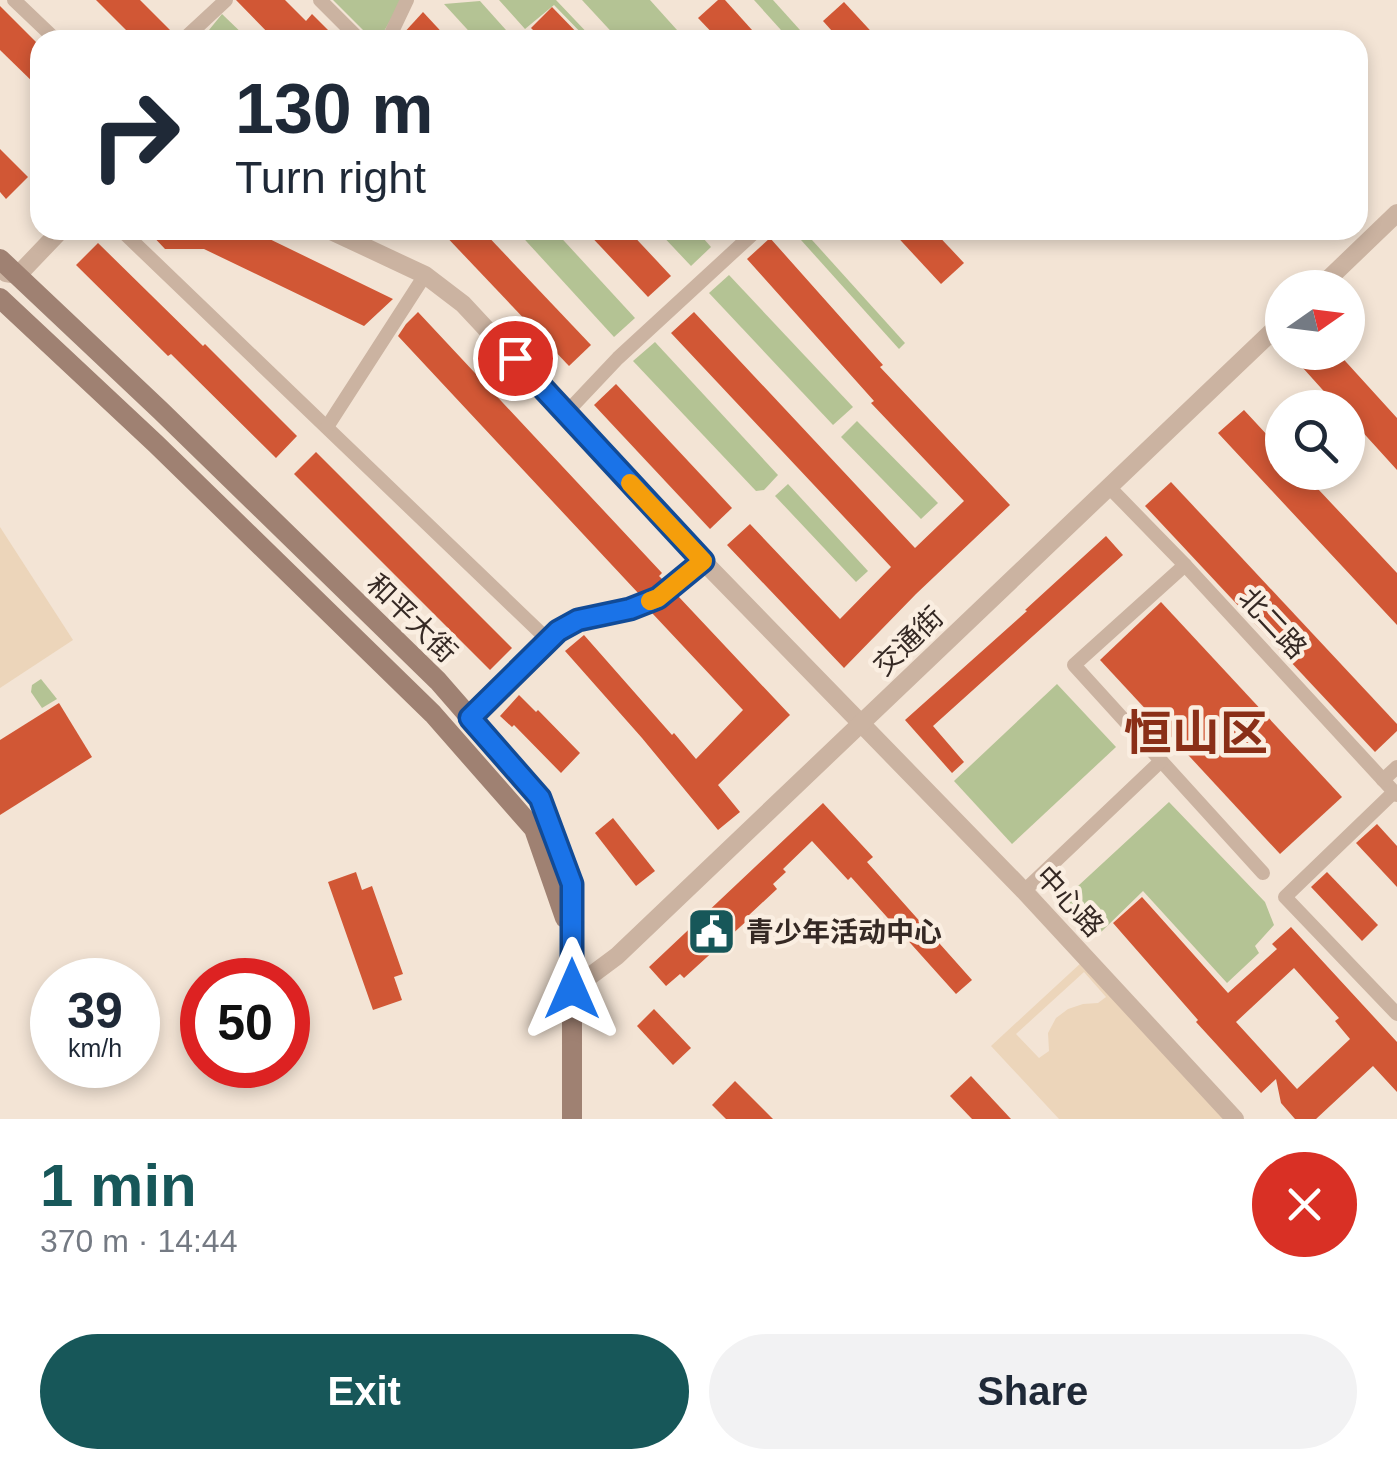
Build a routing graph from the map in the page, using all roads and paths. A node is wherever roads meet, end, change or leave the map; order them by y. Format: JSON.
{"nodes":[{"id":1,"x":14,"y":0,"type":"edge"},
{"id":2,"x":226,"y":0,"type":"edge"},
{"id":3,"x":320,"y":0,"type":"edge"},
{"id":4,"x":407,"y":0,"type":"edge"},
{"id":5,"x":46,"y":30,"type":"edge"},
{"id":6,"x":194,"y":30,"type":"edge"},
{"id":7,"x":350,"y":30,"type":"edge"},
{"id":8,"x":393,"y":30,"type":"edge"},
{"id":9,"x":1397,"y":213,"type":"edge"},
{"id":10,"x":49,"y":240,"type":"edge"},
{"id":11,"x":131,"y":240,"type":"edge"},
{"id":12,"x":350,"y":240,"type":"edge"},
{"id":13,"x":746,"y":240,"type":"edge"},
{"id":14,"x":0,"y":259,"type":"edge"},
{"id":15,"x":1338,"y":270,"type":"edge"},
{"id":16,"x":9,"y":274,"type":"edge"},
{"id":17,"x":425,"y":276,"type":"junction"},
{"id":18,"x":0,"y":298,"type":"edge"},
{"id":19,"x":1265,"y":338,"type":"edge"},
{"id":20,"x":566,"y":413,"type":"junction"},
{"id":21,"x":327,"y":427,"type":"junction"},
{"id":22,"x":1109,"y":487,"type":"junction"},
{"id":23,"x":703,"y":561,"type":"junction"},
{"id":24,"x":1184,"y":565,"type":"junction"},
{"id":25,"x":548,"y":640,"type":"junction"},
{"id":26,"x":470,"y":718,"type":"junction"},
{"id":27,"x":862,"y":723,"type":"junction"},
{"id":28,"x":1161,"y":761,"type":"junction"},
{"id":29,"x":1397,"y":767,"type":"edge"},
{"id":30,"x":1391,"y":789,"type":"edge"},
{"id":31,"x":1263,"y":874,"type":"dead end"},
{"id":32,"x":1024,"y":891,"type":"junction"},
{"id":33,"x":569,"y":991,"type":"junction"},
{"id":34,"x":1397,"y":1014,"type":"edge"},
{"id":35,"x":569,"y":1119,"type":"edge"},
{"id":36,"x":1235,"y":1119,"type":"edge"}],
"edges":[{"from":1,"to":5,"type":"street"},
{"from":2,"to":6,"type":"street"},
{"from":3,"to":7,"type":"street"},
{"from":4,"to":8,"type":"street"},
{"from":9,"to":15,"type":"street"},
{"from":10,"to":16,"type":"street"},
{"from":11,"to":21,"type":"street"},
{"from":12,"to":17,"type":"street","name":"中心路"},
{"from":13,"to":20,"type":"street"},
{"from":14,"to":16,"type":"main road","name":"和平大街"},
{"from":16,"to":26,"type":"main road","name":"和平大街"},
{"from":17,"to":20,"type":"street","name":"中心路"},
{"from":17,"to":21,"type":"street"},
{"from":18,"to":33,"type":"main road","name":"和平大街"},
{"from":19,"to":22,"type":"street","name":"交通街"},
{"from":20,"to":23,"type":"street","name":"中心路"},
{"from":21,"to":25,"type":"street"},
{"from":22,"to":24,"type":"street","name":"北二路"},
{"from":22,"to":27,"type":"street","name":"交通街"},
{"from":23,"to":25,"type":"street"},
{"from":23,"to":27,"type":"street","name":"中心路"},
{"from":24,"to":28,"type":"street"},
{"from":24,"to":30,"type":"street","name":"北二路"},
{"from":25,"to":26,"type":"street"},
{"from":26,"to":33,"type":"main road","name":"和平大街"},
{"from":27,"to":32,"type":"street","name":"中心路"},
{"from":27,"to":33,"type":"street","name":"交通街"},
{"from":28,"to":31,"type":"street"},
{"from":28,"to":32,"type":"street"},
{"from":29,"to":30,"type":"street"},
{"from":30,"to":34,"type":"street"},
{"from":32,"to":36,"type":"street","name":"中心路"},
{"from":33,"to":35,"type":"main road","name":"和平大街"}]}
